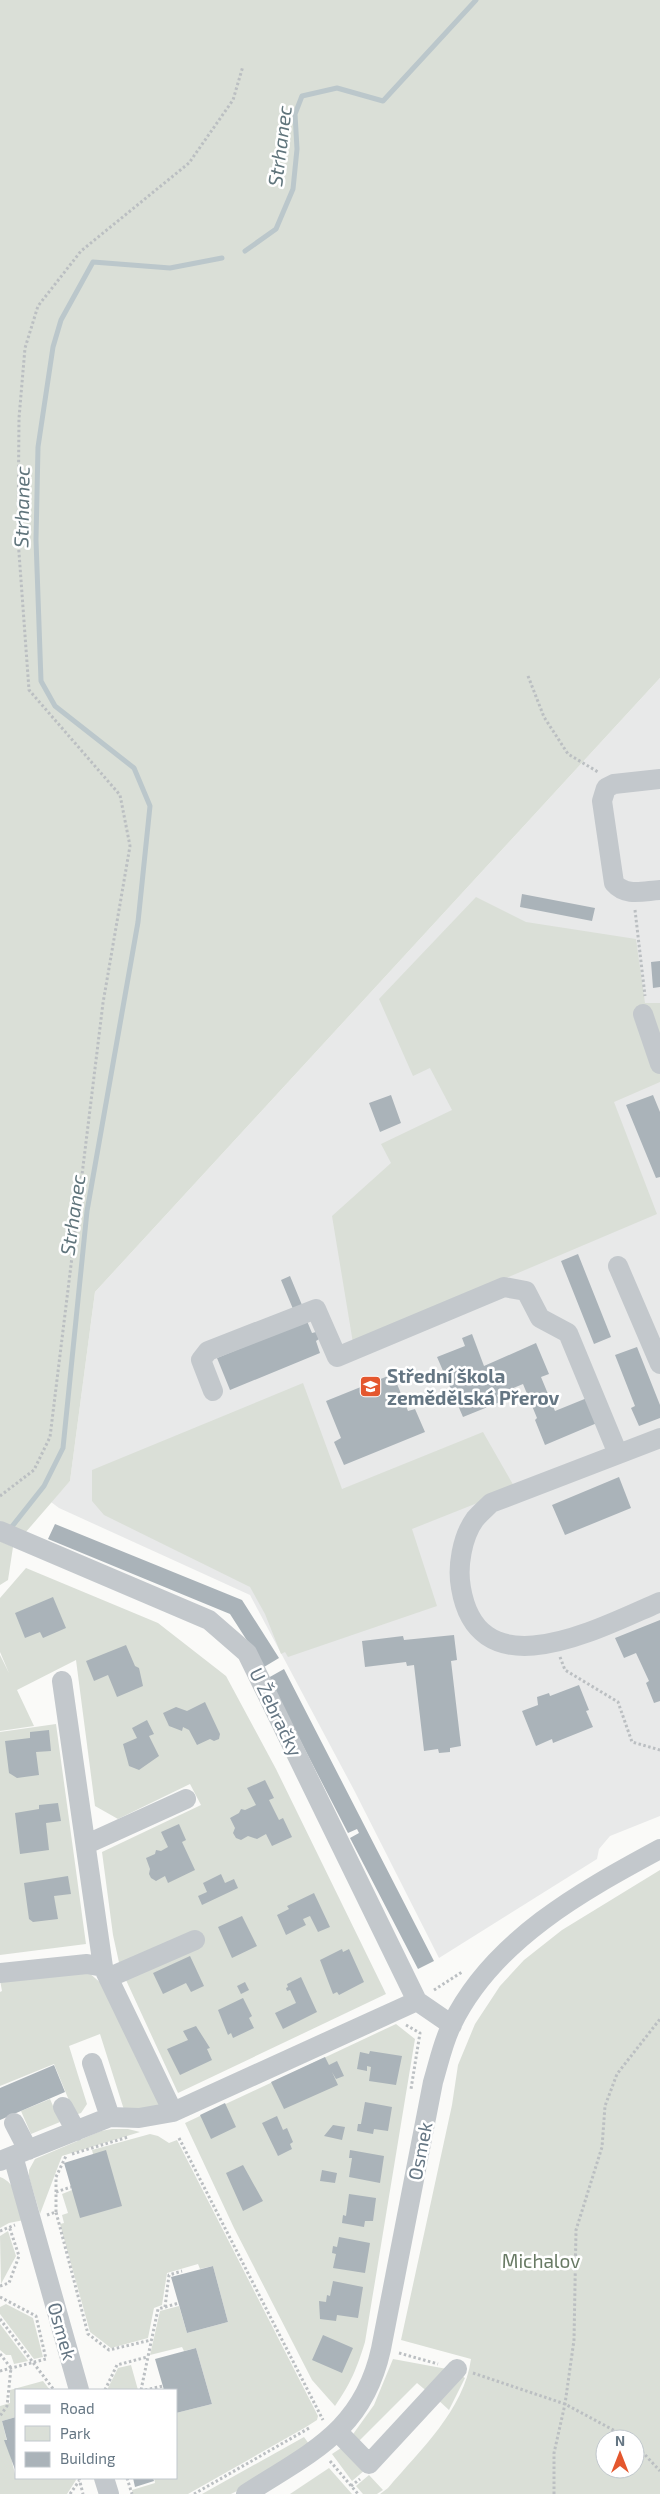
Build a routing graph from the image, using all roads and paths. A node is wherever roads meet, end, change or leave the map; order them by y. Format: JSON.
{"nodes":[{"id":1,"x":243,"y":66,"type":"dead end"},
{"id":2,"x":528,"y":676,"type":"dead end"},
{"id":3,"x":660,"y":779,"type":"edge"},
{"id":4,"x":606,"y":788,"type":"junction"},
{"id":5,"x":660,"y":890,"type":"edge"},
{"id":6,"x":633,"y":892,"type":"junction"},
{"id":7,"x":643,"y":1014,"type":"joint"},
{"id":8,"x":660,"y":1064,"type":"edge"},
{"id":9,"x":618,"y":1266,"type":"dead end"},
{"id":10,"x":660,"y":1364,"type":"edge"},
{"id":11,"x":213,"y":1391,"type":"dead end"},
{"id":12,"x":660,"y":1438,"type":"edge"},
{"id":13,"x":618,"y":1454,"type":"junction"},
{"id":14,"x":0,"y":1496,"type":"edge"},
{"id":15,"x":0,"y":1531,"type":"edge"},
{"id":16,"x":660,"y":1602,"type":"edge"},
{"id":17,"x":555,"y":1644,"type":"junction"},
{"id":18,"x":62,"y":1681,"type":"dead end"},
{"id":19,"x":660,"y":1750,"type":"edge"},
{"id":20,"x":186,"y":1799,"type":"dead end"},
{"id":21,"x":87,"y":1844,"type":"junction"},
{"id":22,"x":660,"y":1849,"type":"edge"},
{"id":23,"x":194,"y":1940,"type":"dead end"},
{"id":24,"x":107,"y":1972,"type":"junction"},
{"id":25,"x":0,"y":1973,"type":"edge"},
{"id":26,"x":417,"y":2001,"type":"junction"},
{"id":27,"x":660,"y":2019,"type":"edge"},
{"id":28,"x":452,"y":2025,"type":"junction"},
{"id":29,"x":92,"y":2063,"type":"dead end"},
{"id":30,"x":63,"y":2107,"type":"dead end"},
{"id":31,"x":173,"y":2112,"type":"junction"},
{"id":32,"x":110,"y":2117,"type":"junction"},
{"id":33,"x":14,"y":2123,"type":"dead end"},
{"id":34,"x":76,"y":2131,"type":"junction"},
{"id":35,"x":134,"y":2136,"type":"dead end"},
{"id":36,"x":179,"y":2138,"type":"dead end"},
{"id":37,"x":14,"y":2156,"type":"edge"},
{"id":38,"x":72,"y":2187,"type":"dead end"},
{"id":39,"x":56,"y":2192,"type":"junction"},
{"id":40,"x":56,"y":2212,"type":"junction"},
{"id":41,"x":31,"y":2220,"type":"junction"},
{"id":42,"x":10,"y":2226,"type":"dead end"},
{"id":43,"x":182,"y":2271,"type":"dead end"},
{"id":44,"x":0,"y":2286,"type":"edge"},
{"id":45,"x":0,"y":2296,"type":"edge"},
{"id":46,"x":178,"y":2303,"type":"dead end"},
{"id":47,"x":165,"y":2306,"type":"junction"},
{"id":48,"x":0,"y":2319,"type":"edge"},
{"id":49,"x":151,"y":2340,"type":"junction"},
{"id":50,"x":0,"y":2354,"type":"edge"},
{"id":51,"x":147,"y":2357,"type":"junction"},
{"id":52,"x":34,"y":2362,"type":"junction"},
{"id":53,"x":11,"y":2368,"type":"junction"},
{"id":54,"x":457,"y":2369,"type":"dead end"},
{"id":55,"x":0,"y":2371,"type":"edge"},
{"id":56,"x":163,"y":2386,"type":"dead end"},
{"id":57,"x":53,"y":2389,"type":"edge"},
{"id":58,"x":79,"y":2389,"type":"edge"},
{"id":59,"x":105,"y":2389,"type":"edge"},
{"id":60,"x":141,"y":2389,"type":"edge"},
{"id":61,"x":150,"y":2389,"type":"edge"},
{"id":62,"x":565,"y":2404,"type":"junction"},
{"id":63,"x":0,"y":2416,"type":"edge"},
{"id":64,"x":611,"y":2429,"type":"edge"},
{"id":65,"x":338,"y":2432,"type":"junction"},
{"id":66,"x":645,"y":2455,"type":"edge"},
{"id":67,"x":328,"y":2459,"type":"dead end"},
{"id":68,"x":660,"y":2471,"type":"edge"},
{"id":69,"x":79,"y":2479,"type":"edge"},
{"id":70,"x":104,"y":2479,"type":"edge"},
{"id":71,"x":127,"y":2479,"type":"edge"},
{"id":72,"x":70,"y":2494,"type":"edge"},
{"id":73,"x":83,"y":2494,"type":"edge"},
{"id":74,"x":109,"y":2494,"type":"edge"},
{"id":75,"x":132,"y":2494,"type":"edge"},
{"id":76,"x":194,"y":2494,"type":"edge"},
{"id":77,"x":246,"y":2494,"type":"edge"},
{"id":78,"x":358,"y":2494,"type":"edge"},
{"id":79,"x":554,"y":2494,"type":"edge"}],
"edges":[{"from":1,"to":14,"type":"path"},
{"from":2,"to":4,"type":"path"},
{"from":3,"to":4,"type":"street"},
{"from":4,"to":6,"type":"street"},
{"from":5,"to":6,"type":"street"},
{"from":6,"to":7,"type":"path"},
{"from":7,"to":8,"type":"street"},
{"from":9,"to":10,"type":"street"},
{"from":11,"to":13,"type":"street"},
{"from":12,"to":13,"type":"street"},
{"from":13,"to":17,"type":"street"},
{"from":15,"to":26,"type":"street","name":"U Žebračky"},
{"from":16,"to":17,"type":"street"},
{"from":17,"to":19,"type":"path"},
{"from":18,"to":21,"type":"street"},
{"from":20,"to":21,"type":"street"},
{"from":21,"to":24,"type":"street"},
{"from":22,"to":28,"type":"street","name":"Osmek"},
{"from":23,"to":24,"type":"street"},
{"from":24,"to":25,"type":"street"},
{"from":24,"to":31,"type":"street"},
{"from":26,"to":28,"type":"street","name":"U Žebračky"},
{"from":26,"to":31,"type":"street"},
{"from":27,"to":62,"type":"path"},
{"from":28,"to":65,"type":"street","name":"Osmek"},
{"from":29,"to":32,"type":"street"},
{"from":30,"to":34,"type":"street"},
{"from":31,"to":32,"type":"street"},
{"from":32,"to":34,"type":"street"},
{"from":33,"to":37,"type":"street","name":"Osmek"},
{"from":34,"to":37,"type":"street"},
{"from":35,"to":39,"type":"path"},
{"from":36,"to":76,"type":"path"},
{"from":37,"to":41,"type":"street","name":"Osmek"},
{"from":38,"to":39,"type":"path"},
{"from":39,"to":40,"type":"path"},
{"from":40,"to":41,"type":"path"},
{"from":40,"to":49,"type":"path"},
{"from":41,"to":58,"type":"street","name":"Osmek"},
{"from":42,"to":44,"type":"path"},
{"from":43,"to":47,"type":"path"},
{"from":45,"to":52,"type":"path"},
{"from":46,"to":47,"type":"path"},
{"from":47,"to":49,"type":"path"},
{"from":48,"to":52,"type":"path"},
{"from":49,"to":51,"type":"path"},
{"from":50,"to":53,"type":"path"},
{"from":51,"to":59,"type":"path"},
{"from":51,"to":60,"type":"path"},
{"from":52,"to":53,"type":"path"},
{"from":52,"to":57,"type":"path"},
{"from":53,"to":55,"type":"path"},
{"from":53,"to":63,"type":"path"},
{"from":54,"to":65,"type":"street"},
{"from":56,"to":61,"type":"path"},
{"from":62,"to":64,"type":"path"},
{"from":62,"to":79,"type":"path"},
{"from":65,"to":77,"type":"street","name":"Osmek"},
{"from":66,"to":68,"type":"path"},
{"from":67,"to":78,"type":"path"},
{"from":69,"to":72,"type":"path"},
{"from":69,"to":73,"type":"path"},
{"from":70,"to":74,"type":"street"},
{"from":71,"to":75,"type":"path"}]}
